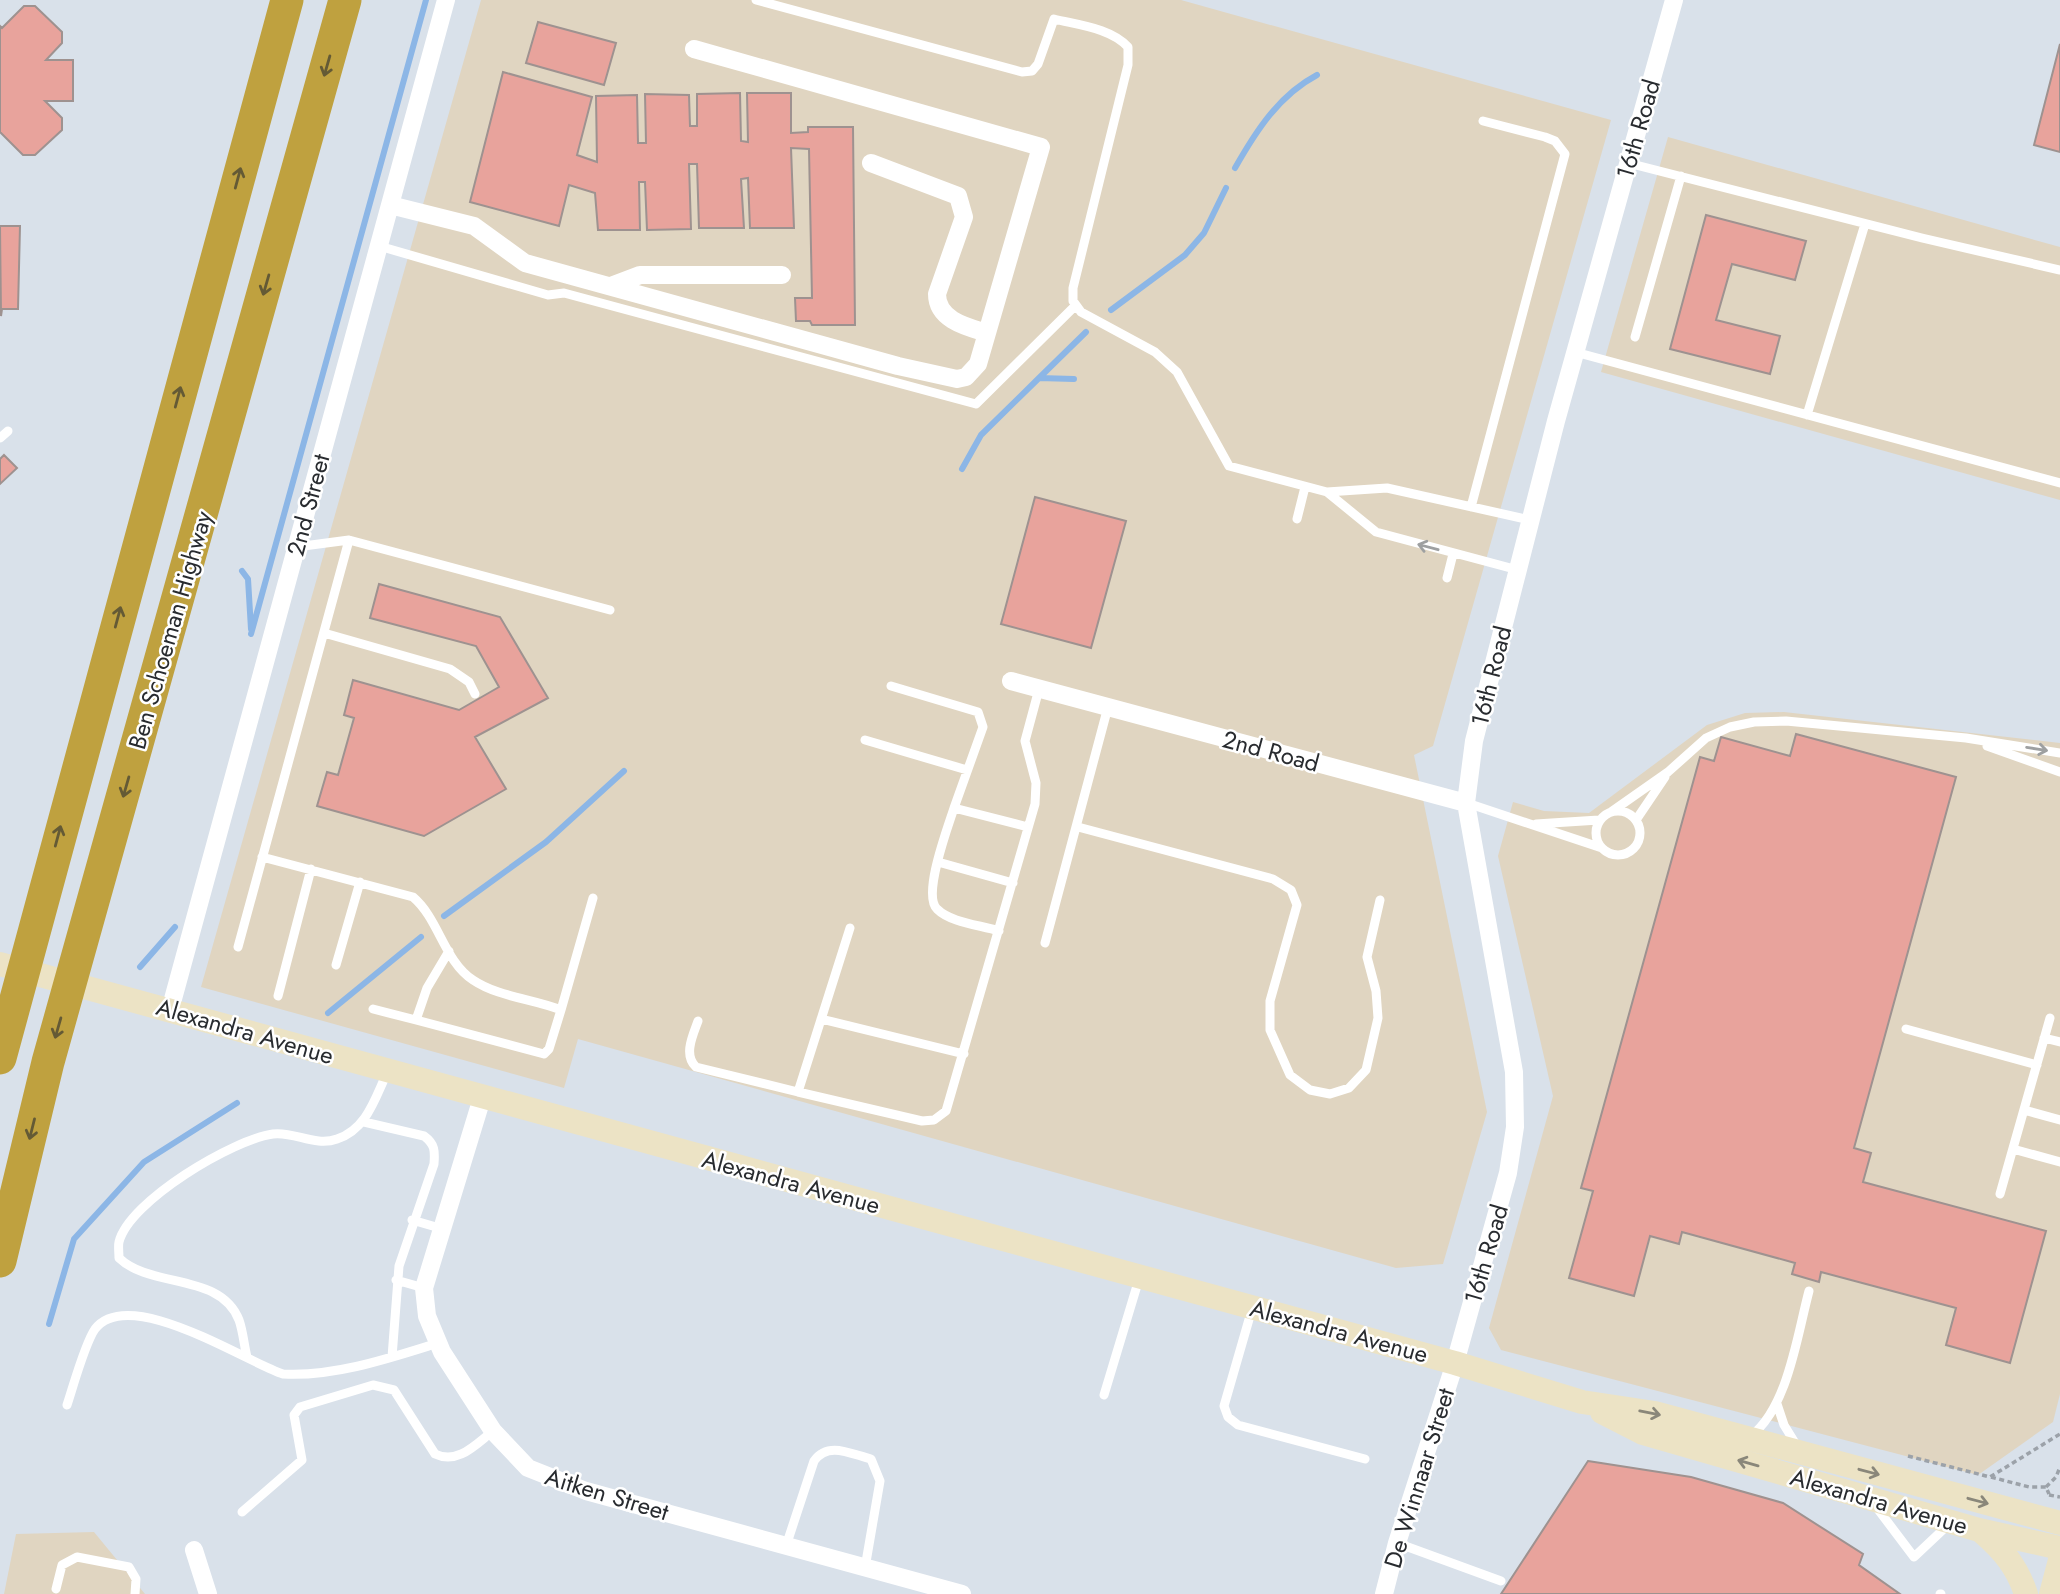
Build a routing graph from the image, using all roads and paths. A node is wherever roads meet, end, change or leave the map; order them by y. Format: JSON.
{"nodes":[{"id":1,"x":287,"y":0,"type":"edge"},
{"id":2,"x":345,"y":0,"type":"edge"},
{"id":3,"x":446,"y":0,"type":"edge"},
{"id":4,"x":756,"y":0,"type":"edge"},
{"id":5,"x":1674,"y":0,"type":"edge"},
{"id":6,"x":694,"y":49,"type":"dead end"},
{"id":7,"x":1483,"y":121,"type":"dead end"},
{"id":8,"x":871,"y":163,"type":"dead end"},
{"id":9,"x":1628,"y":163,"type":"junction"},
{"id":10,"x":1681,"y":176,"type":"junction"},
{"id":11,"x":390,"y":205,"type":"junction"},
{"id":12,"x":1865,"y":223,"type":"junction"},
{"id":13,"x":379,"y":246,"type":"junction"},
{"id":14,"x":2060,"y":270,"type":"edge"},
{"id":15,"x":782,"y":275,"type":"dead end"},
{"id":16,"x":611,"y":286,"type":"junction"},
{"id":17,"x":1076,"y":305,"type":"junction"},
{"id":18,"x":987,"y":332,"type":"junction"},
{"id":19,"x":1635,"y":337,"type":"dead end"},
{"id":20,"x":1575,"y":352,"type":"junction"},
{"id":21,"x":1807,"y":415,"type":"junction"},
{"id":22,"x":8,"y":431,"type":"dead end"},
{"id":23,"x":0,"y":438,"type":"edge"},
{"id":24,"x":2060,"y":483,"type":"edge"},
{"id":25,"x":1305,"y":487,"type":"junction"},
{"id":26,"x":1327,"y":492,"type":"junction"},
{"id":27,"x":1471,"y":507,"type":"junction"},
{"id":28,"x":1297,"y":519,"type":"dead end"},
{"id":29,"x":1530,"y":520,"type":"junction"},
{"id":30,"x":349,"y":540,"type":"junction"},
{"id":31,"x":296,"y":547,"type":"junction"},
{"id":32,"x":1453,"y":554,"type":"junction"},
{"id":33,"x":1518,"y":570,"type":"junction"},
{"id":34,"x":1447,"y":578,"type":"dead end"},
{"id":35,"x":610,"y":610,"type":"dead end"},
{"id":36,"x":324,"y":633,"type":"junction"},
{"id":37,"x":1011,"y":681,"type":"dead end"},
{"id":38,"x":891,"y":686,"type":"dead end"},
{"id":39,"x":1040,"y":689,"type":"junction"},
{"id":40,"x":475,"y":694,"type":"dead end"},
{"id":41,"x":1108,"y":707,"type":"junction"},
{"id":42,"x":1966,"y":738,"type":"junction"},
{"id":43,"x":865,"y":740,"type":"dead end"},
{"id":44,"x":2060,"y":752,"type":"edge"},
{"id":45,"x":967,"y":770,"type":"junction"},
{"id":46,"x":1668,"y":772,"type":"junction"},
{"id":47,"x":2060,"y":772,"type":"edge"},
{"id":48,"x":1466,"y":803,"type":"junction"},
{"id":49,"x":954,"y":808,"type":"junction"},
{"id":50,"x":1611,"y":812,"type":"junction"},
{"id":51,"x":1599,"y":820,"type":"junction"},
{"id":52,"x":1636,"y":820,"type":"junction"},
{"id":53,"x":1531,"y":824,"type":"junction"},
{"id":54,"x":1028,"y":827,"type":"junction"},
{"id":55,"x":1078,"y":827,"type":"junction"},
{"id":56,"x":1602,"y":848,"type":"junction"},
{"id":57,"x":262,"y":857,"type":"junction"},
{"id":58,"x":938,"y":862,"type":"junction"},
{"id":59,"x":311,"y":869,"type":"junction"},
{"id":60,"x":360,"y":882,"type":"junction"},
{"id":61,"x":1013,"y":883,"type":"junction"},
{"id":62,"x":593,"y":898,"type":"dead end"},
{"id":63,"x":1380,"y":901,"type":"dead end"},
{"id":64,"x":850,"y":928,"type":"dead end"},
{"id":65,"x":999,"y":931,"type":"junction"},
{"id":66,"x":1045,"y":943,"type":"dead end"},
{"id":67,"x":238,"y":947,"type":"dead end"},
{"id":68,"x":449,"y":951,"type":"junction"},
{"id":69,"x":0,"y":964,"type":"edge"},
{"id":70,"x":336,"y":965,"type":"dead end"},
{"id":71,"x":278,"y":996,"type":"dead end"},
{"id":72,"x":373,"y":1009,"type":"dead end"},
{"id":73,"x":170,"y":1010,"type":"junction"},
{"id":74,"x":561,"y":1010,"type":"junction"},
{"id":75,"x":2050,"y":1018,"type":"dead end"},
{"id":76,"x":821,"y":1019,"type":"junction"},
{"id":77,"x":416,"y":1020,"type":"junction"},
{"id":78,"x":698,"y":1021,"type":"dead end"},
{"id":79,"x":1906,"y":1029,"type":"dead end"},
{"id":80,"x":2044,"y":1038,"type":"junction"},
{"id":81,"x":2060,"y":1042,"type":"edge"},
{"id":82,"x":1,"y":1052,"type":"edge"},
{"id":83,"x":964,"y":1054,"type":"junction"},
{"id":84,"x":2037,"y":1065,"type":"junction"},
{"id":85,"x":387,"y":1071,"type":"junction"},
{"id":86,"x":798,"y":1091,"type":"junction"},
{"id":87,"x":482,"y":1098,"type":"junction"},
{"id":88,"x":2024,"y":1110,"type":"junction"},
{"id":89,"x":2060,"y":1120,"type":"edge"},
{"id":90,"x":364,"y":1122,"type":"junction"},
{"id":91,"x":2013,"y":1149,"type":"junction"},
{"id":92,"x":2060,"y":1163,"type":"edge"},
{"id":93,"x":2000,"y":1194,"type":"dead end"},
{"id":94,"x":412,"y":1220,"type":"junction"},
{"id":95,"x":443,"y":1228,"type":"junction"},
{"id":96,"x":0,"y":1261,"type":"edge"},
{"id":97,"x":1140,"y":1277,"type":"junction"},
{"id":98,"x":397,"y":1280,"type":"junction"},
{"id":99,"x":424,"y":1288,"type":"junction"},
{"id":100,"x":1809,"y":1292,"type":"dead end"},
{"id":101,"x":1253,"y":1307,"type":"junction"},
{"id":102,"x":438,"y":1343,"type":"junction"},
{"id":103,"x":247,"y":1357,"type":"junction"},
{"id":104,"x":393,"y":1357,"type":"junction"},
{"id":105,"x":1455,"y":1363,"type":"junction"},
{"id":106,"x":1104,"y":1395,"type":"dead end"},
{"id":107,"x":1582,"y":1402,"type":"junction"},
{"id":108,"x":1777,"y":1404,"type":"junction"},
{"id":109,"x":67,"y":1405,"type":"dead end"},
{"id":110,"x":494,"y":1431,"type":"junction"},
{"id":111,"x":2060,"y":1434,"type":"edge"},
{"id":112,"x":1747,"y":1438,"type":"junction"},
{"id":113,"x":1802,"y":1453,"type":"junction"},
{"id":114,"x":1900,"y":1454,"type":"dead end"},
{"id":115,"x":1365,"y":1459,"type":"dead end"},
{"id":116,"x":2060,"y":1467,"type":"edge"},
{"id":117,"x":1990,"y":1477,"type":"junction"},
{"id":118,"x":2046,"y":1487,"type":"junction"},
{"id":119,"x":2049,"y":1494,"type":"dead end"},
{"id":120,"x":1871,"y":1498,"type":"junction"},
{"id":121,"x":242,"y":1512,"type":"dead end"},
{"id":122,"x":1951,"y":1521,"type":"junction"},
{"id":123,"x":2060,"y":1523,"type":"edge"},
{"id":124,"x":1979,"y":1530,"type":"junction"},
{"id":125,"x":1397,"y":1543,"type":"junction"},
{"id":126,"x":786,"y":1546,"type":"junction"},
{"id":127,"x":2060,"y":1548,"type":"edge"},
{"id":128,"x":194,"y":1550,"type":"dead end"},
{"id":129,"x":2060,"y":1560,"type":"edge"},
{"id":130,"x":865,"y":1567,"type":"junction"},
{"id":131,"x":1501,"y":1581,"type":"dead end"},
{"id":132,"x":56,"y":1589,"type":"dead end"},
{"id":133,"x":135,"y":1594,"type":"edge"},
{"id":134,"x":208,"y":1594,"type":"edge"},
{"id":135,"x":962,"y":1594,"type":"edge"},
{"id":136,"x":1384,"y":1594,"type":"edge"},
{"id":137,"x":2026,"y":1594,"type":"edge"},
{"id":138,"x":2051,"y":1594,"type":"edge"}],
"edges":[{"from":82,"to":1,"type":"highway","one_way":true},
{"from":2,"to":96,"type":"highway","name":"Ben Schoeman Highway","one_way":true},
{"from":3,"to":11,"type":"street","name":"2nd Street"},
{"from":4,"to":17,"type":"lane"},
{"from":5,"to":9,"type":"street","name":"16th Road"},
{"from":6,"to":18,"type":"street"},
{"from":7,"to":27,"type":"lane"},
{"from":8,"to":18,"type":"street"},
{"from":9,"to":10,"type":"lane"},
{"from":9,"to":20,"type":"street","name":"16th Road"},
{"from":10,"to":12,"type":"lane"},
{"from":10,"to":19,"type":"lane"},
{"from":11,"to":13,"type":"street","name":"2nd Street"},
{"from":11,"to":16,"type":"street"},
{"from":12,"to":14,"type":"lane"},
{"from":12,"to":21,"type":"lane"},
{"from":13,"to":17,"type":"lane"},
{"from":13,"to":31,"type":"street","name":"2nd Street"},
{"from":15,"to":16,"type":"street"},
{"from":16,"to":18,"type":"street"},
{"from":17,"to":25,"type":"lane"},
{"from":20,"to":21,"type":"lane"},
{"from":20,"to":29,"type":"street","name":"16th Road"},
{"from":21,"to":24,"type":"lane"},
{"from":22,"to":23,"type":"lane"},
{"from":25,"to":26,"type":"lane"},
{"from":25,"to":28,"type":"lane"},
{"from":26,"to":27,"type":"lane"},
{"from":32,"to":26,"type":"lane","one_way":true},
{"from":27,"to":29,"type":"lane"},
{"from":29,"to":33,"type":"street","name":"16th Road"},
{"from":30,"to":31,"type":"lane"},
{"from":30,"to":35,"type":"lane"},
{"from":30,"to":36,"type":"lane"},
{"from":31,"to":73,"type":"street","name":"2nd Street"},
{"from":32,"to":33,"type":"lane"},
{"from":32,"to":34,"type":"lane"},
{"from":33,"to":48,"type":"street","name":"16th Road"},
{"from":36,"to":40,"type":"lane"},
{"from":36,"to":57,"type":"lane"},
{"from":37,"to":39,"type":"street","name":"2nd Road"},
{"from":38,"to":45,"type":"lane"},
{"from":39,"to":41,"type":"street","name":"2nd Road"},
{"from":39,"to":54,"type":"lane"},
{"from":41,"to":48,"type":"street","name":"2nd Road"},
{"from":41,"to":55,"type":"lane"},
{"from":42,"to":44,"type":"lane","one_way":true},
{"from":42,"to":46,"type":"lane"},
{"from":42,"to":47,"type":"lane"},
{"from":43,"to":45,"type":"lane"},
{"from":45,"to":49,"type":"lane"},
{"from":46,"to":50,"type":"lane"},
{"from":46,"to":52,"type":"lane"},
{"from":48,"to":53,"type":"lane","name":"2nd Road"},
{"from":48,"to":105,"type":"street","name":"16th Road"},
{"from":49,"to":54,"type":"lane"},
{"from":49,"to":58,"type":"lane"},
{"from":50,"to":51,"type":"lane"},
{"from":50,"to":52,"type":"lane"},
{"from":51,"to":53,"type":"lane","name":"2nd Road"},
{"from":51,"to":56,"type":"lane"},
{"from":52,"to":56,"type":"lane"},
{"from":53,"to":56,"type":"lane","name":"2nd Road"},
{"from":54,"to":61,"type":"lane"},
{"from":55,"to":63,"type":"lane"},
{"from":55,"to":66,"type":"lane"},
{"from":57,"to":59,"type":"lane"},
{"from":57,"to":67,"type":"lane"},
{"from":58,"to":61,"type":"lane"},
{"from":58,"to":65,"type":"lane"},
{"from":59,"to":60,"type":"lane"},
{"from":59,"to":71,"type":"lane"},
{"from":60,"to":68,"type":"lane"},
{"from":60,"to":70,"type":"lane"},
{"from":61,"to":65,"type":"lane"},
{"from":62,"to":74,"type":"lane"},
{"from":64,"to":76,"type":"lane"},
{"from":65,"to":83,"type":"lane"},
{"from":68,"to":74,"type":"lane"},
{"from":68,"to":77,"type":"lane"},
{"from":69,"to":73,"type":"main road","name":"Alexandra Avenue"},
{"from":72,"to":77,"type":"lane"},
{"from":73,"to":85,"type":"main road","name":"Alexandra Avenue"},
{"from":74,"to":77,"type":"lane"},
{"from":75,"to":80,"type":"lane"},
{"from":76,"to":83,"type":"lane"},
{"from":76,"to":86,"type":"lane"},
{"from":78,"to":86,"type":"lane"},
{"from":79,"to":84,"type":"lane"},
{"from":80,"to":81,"type":"lane"},
{"from":80,"to":84,"type":"lane"},
{"from":83,"to":86,"type":"lane"},
{"from":84,"to":88,"type":"lane"},
{"from":85,"to":87,"type":"main road","name":"Alexandra Avenue"},
{"from":85,"to":90,"type":"lane"},
{"from":87,"to":95,"type":"street","name":"Aitken Street"},
{"from":87,"to":97,"type":"main road","name":"Alexandra Avenue"},
{"from":88,"to":89,"type":"lane"},
{"from":88,"to":91,"type":"lane"},
{"from":90,"to":94,"type":"lane"},
{"from":90,"to":103,"type":"lane"},
{"from":91,"to":92,"type":"lane"},
{"from":91,"to":93,"type":"lane"},
{"from":94,"to":95,"type":"lane"},
{"from":94,"to":98,"type":"lane"},
{"from":95,"to":99,"type":"street","name":"Aitken Street"},
{"from":97,"to":101,"type":"main road","name":"Alexandra Avenue"},
{"from":97,"to":106,"type":"lane"},
{"from":98,"to":99,"type":"lane"},
{"from":98,"to":104,"type":"lane"},
{"from":99,"to":102,"type":"street","name":"Aitken Street"},
{"from":100,"to":108,"type":"lane"},
{"from":101,"to":105,"type":"main road","name":"Alexandra Avenue"},
{"from":101,"to":115,"type":"lane"},
{"from":102,"to":104,"type":"lane"},
{"from":102,"to":110,"type":"street","name":"Aitken Street"},
{"from":103,"to":104,"type":"lane"},
{"from":103,"to":109,"type":"lane"},
{"from":105,"to":107,"type":"main road","name":"Alexandra Avenue"},
{"from":105,"to":125,"type":"street","name":"De Winnaar Street"},
{"from":107,"to":112,"type":"main road","name":"Alexandra Avenue","one_way":true},
{"from":120,"to":107,"type":"main road","name":"Alexandra Avenue","one_way":true},
{"from":108,"to":112,"type":"lane"},
{"from":108,"to":113,"type":"lane"},
{"from":110,"to":121,"type":"lane"},
{"from":110,"to":126,"type":"street","name":"Aitken Street"},
{"from":111,"to":117,"type":"path"},
{"from":112,"to":113,"type":"main road","name":"Alexandra Avenue"},
{"from":113,"to":123,"type":"main road","name":"Alexandra Avenue","one_way":true},
{"from":114,"to":117,"type":"path"},
{"from":116,"to":118,"type":"path"},
{"from":117,"to":118,"type":"path"},
{"from":118,"to":119,"type":"path"},
{"from":120,"to":122,"type":"main road","name":"Alexandra Avenue"},
{"from":120,"to":122,"type":"lane"},
{"from":122,"to":124,"type":"main road","name":"Alexandra Avenue"},
{"from":124,"to":127,"type":"main road","name":"Alexandra Avenue"},
{"from":124,"to":137,"type":"main road"},
{"from":125,"to":131,"type":"lane"},
{"from":125,"to":136,"type":"street","name":"De Winnaar Street"},
{"from":126,"to":130,"type":"street","name":"Aitken Street"},
{"from":126,"to":130,"type":"lane"},
{"from":128,"to":134,"type":"street"},
{"from":129,"to":138,"type":"main road"},
{"from":130,"to":135,"type":"street","name":"Aitken Street"},
{"from":132,"to":133,"type":"lane"}]}
